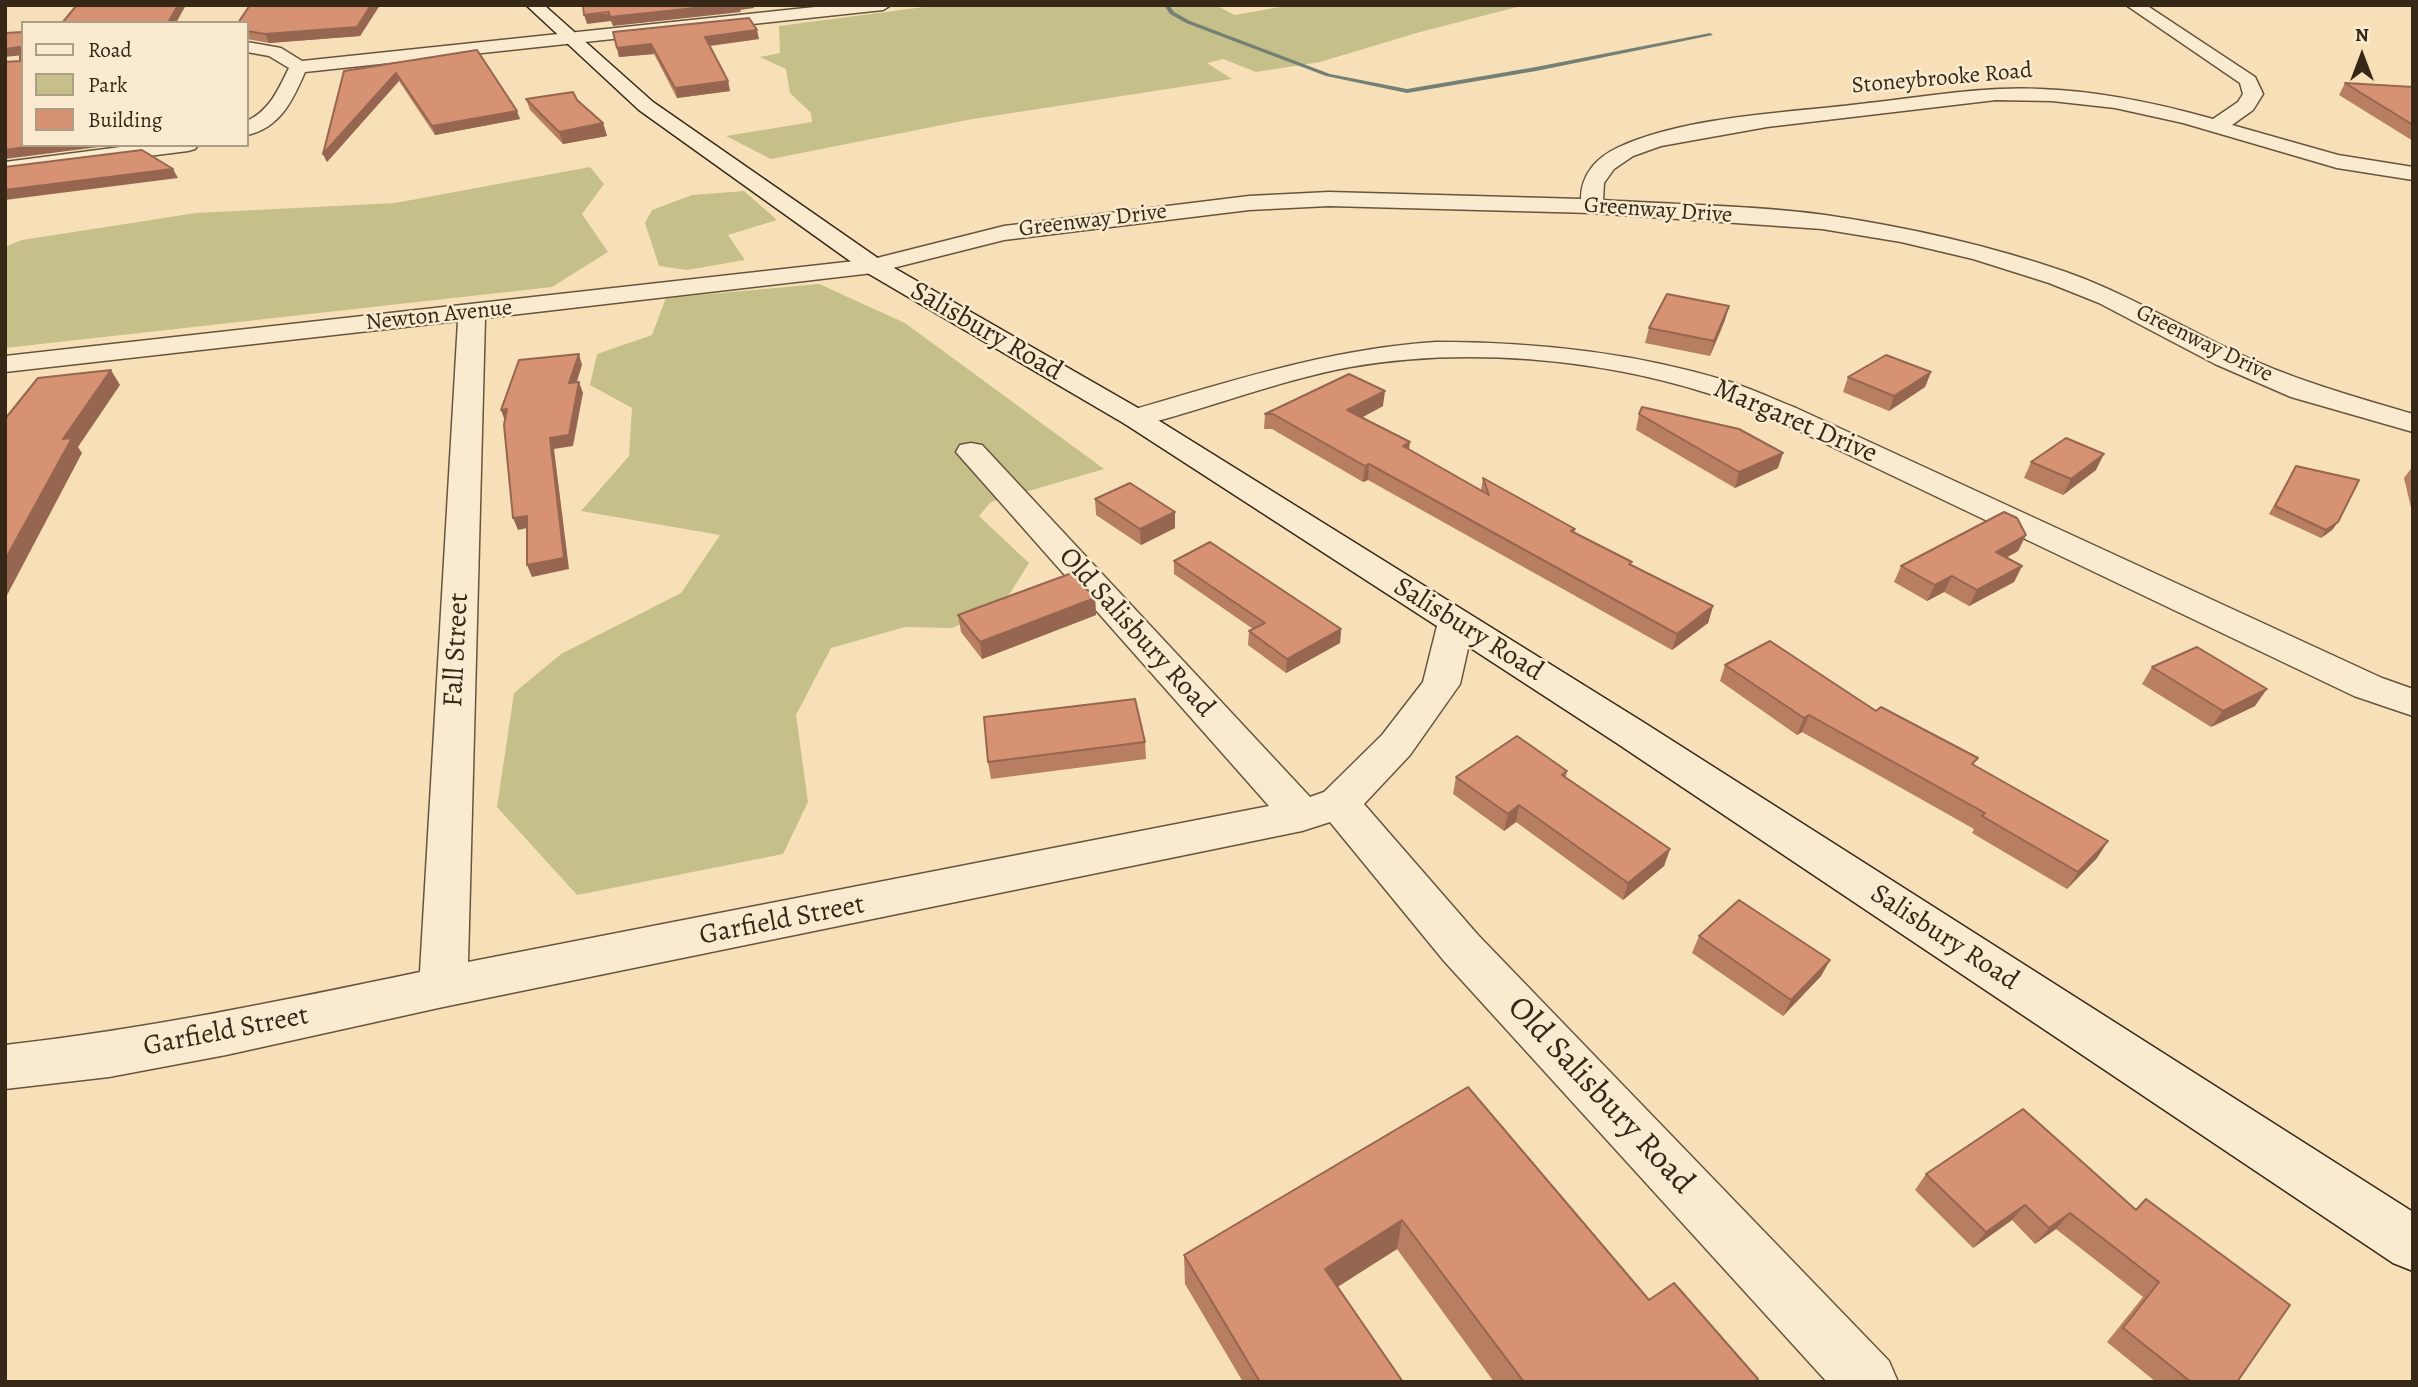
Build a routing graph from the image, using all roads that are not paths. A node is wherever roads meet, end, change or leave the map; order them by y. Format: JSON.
{"nodes":[{"id":1,"x":534,"y":5,"type":"edge"},
{"id":2,"x":883,"y":5,"type":"edge"},
{"id":3,"x":2134,"y":5,"type":"edge"},
{"id":4,"x":569,"y":40,"type":"junction"},
{"id":5,"x":248,"y":47,"type":"edge"},
{"id":6,"x":298,"y":67,"type":"junction"},
{"id":7,"x":2218,"y":125,"type":"junction"},
{"id":8,"x":248,"y":129,"type":"edge"},
{"id":9,"x":172,"y":147,"type":"edge"},
{"id":10,"x":5,"y":168,"type":"edge"},
{"id":11,"x":2413,"y":174,"type":"edge"},
{"id":12,"x":1592,"y":206,"type":"junction"},
{"id":13,"x":873,"y":266,"type":"junction"},
{"id":14,"x":472,"y":313,"type":"junction"},
{"id":15,"x":5,"y":364,"type":"edge"},
{"id":16,"x":1135,"y":418,"type":"junction"},
{"id":17,"x":2413,"y":423,"type":"edge"},
{"id":18,"x":971,"y":452,"type":"dead end"},
{"id":19,"x":1456,"y":622,"type":"junction"},
{"id":20,"x":2413,"y":703,"type":"edge"},
{"id":21,"x":1320,"y":809,"type":"junction"},
{"id":22,"x":443,"y":988,"type":"junction"},
{"id":23,"x":5,"y":1068,"type":"edge"},
{"id":24,"x":2413,"y":1244,"type":"edge"},
{"id":25,"x":1868,"y":1382,"type":"edge"}],
"edges":[{"from":1,"to":4,"type":"street","name":"Salisbury Road"},
{"from":2,"to":4,"type":"street"},
{"from":3,"to":7,"type":"street"},
{"from":4,"to":6,"type":"street"},
{"from":4,"to":13,"type":"street","name":"Salisbury Road"},
{"from":5,"to":6,"type":"street"},
{"from":6,"to":8,"type":"street"},
{"from":7,"to":11,"type":"street","name":"Stoneybrooke Road"},
{"from":7,"to":12,"type":"street","name":"Stoneybrooke Road"},
{"from":9,"to":10,"type":"street"},
{"from":12,"to":13,"type":"street","name":"Greenway Drive"},
{"from":12,"to":17,"type":"street","name":"Greenway Drive"},
{"from":13,"to":14,"type":"street","name":"Newton Avenue"},
{"from":13,"to":16,"type":"street","name":"Salisbury Road"},
{"from":14,"to":15,"type":"street","name":"Newton Avenue"},
{"from":14,"to":22,"type":"street","name":"Fall Street"},
{"from":16,"to":19,"type":"street","name":"Salisbury Road"},
{"from":16,"to":20,"type":"street","name":"Margaret Drive"},
{"from":18,"to":21,"type":"street","name":"Old Salisbury Road"},
{"from":19,"to":21,"type":"street"},
{"from":19,"to":24,"type":"street","name":"Salisbury Road"},
{"from":21,"to":22,"type":"street","name":"Garfield Street"},
{"from":21,"to":25,"type":"street","name":"Old Salisbury Road"},
{"from":22,"to":23,"type":"street","name":"Garfield Street"}]}
